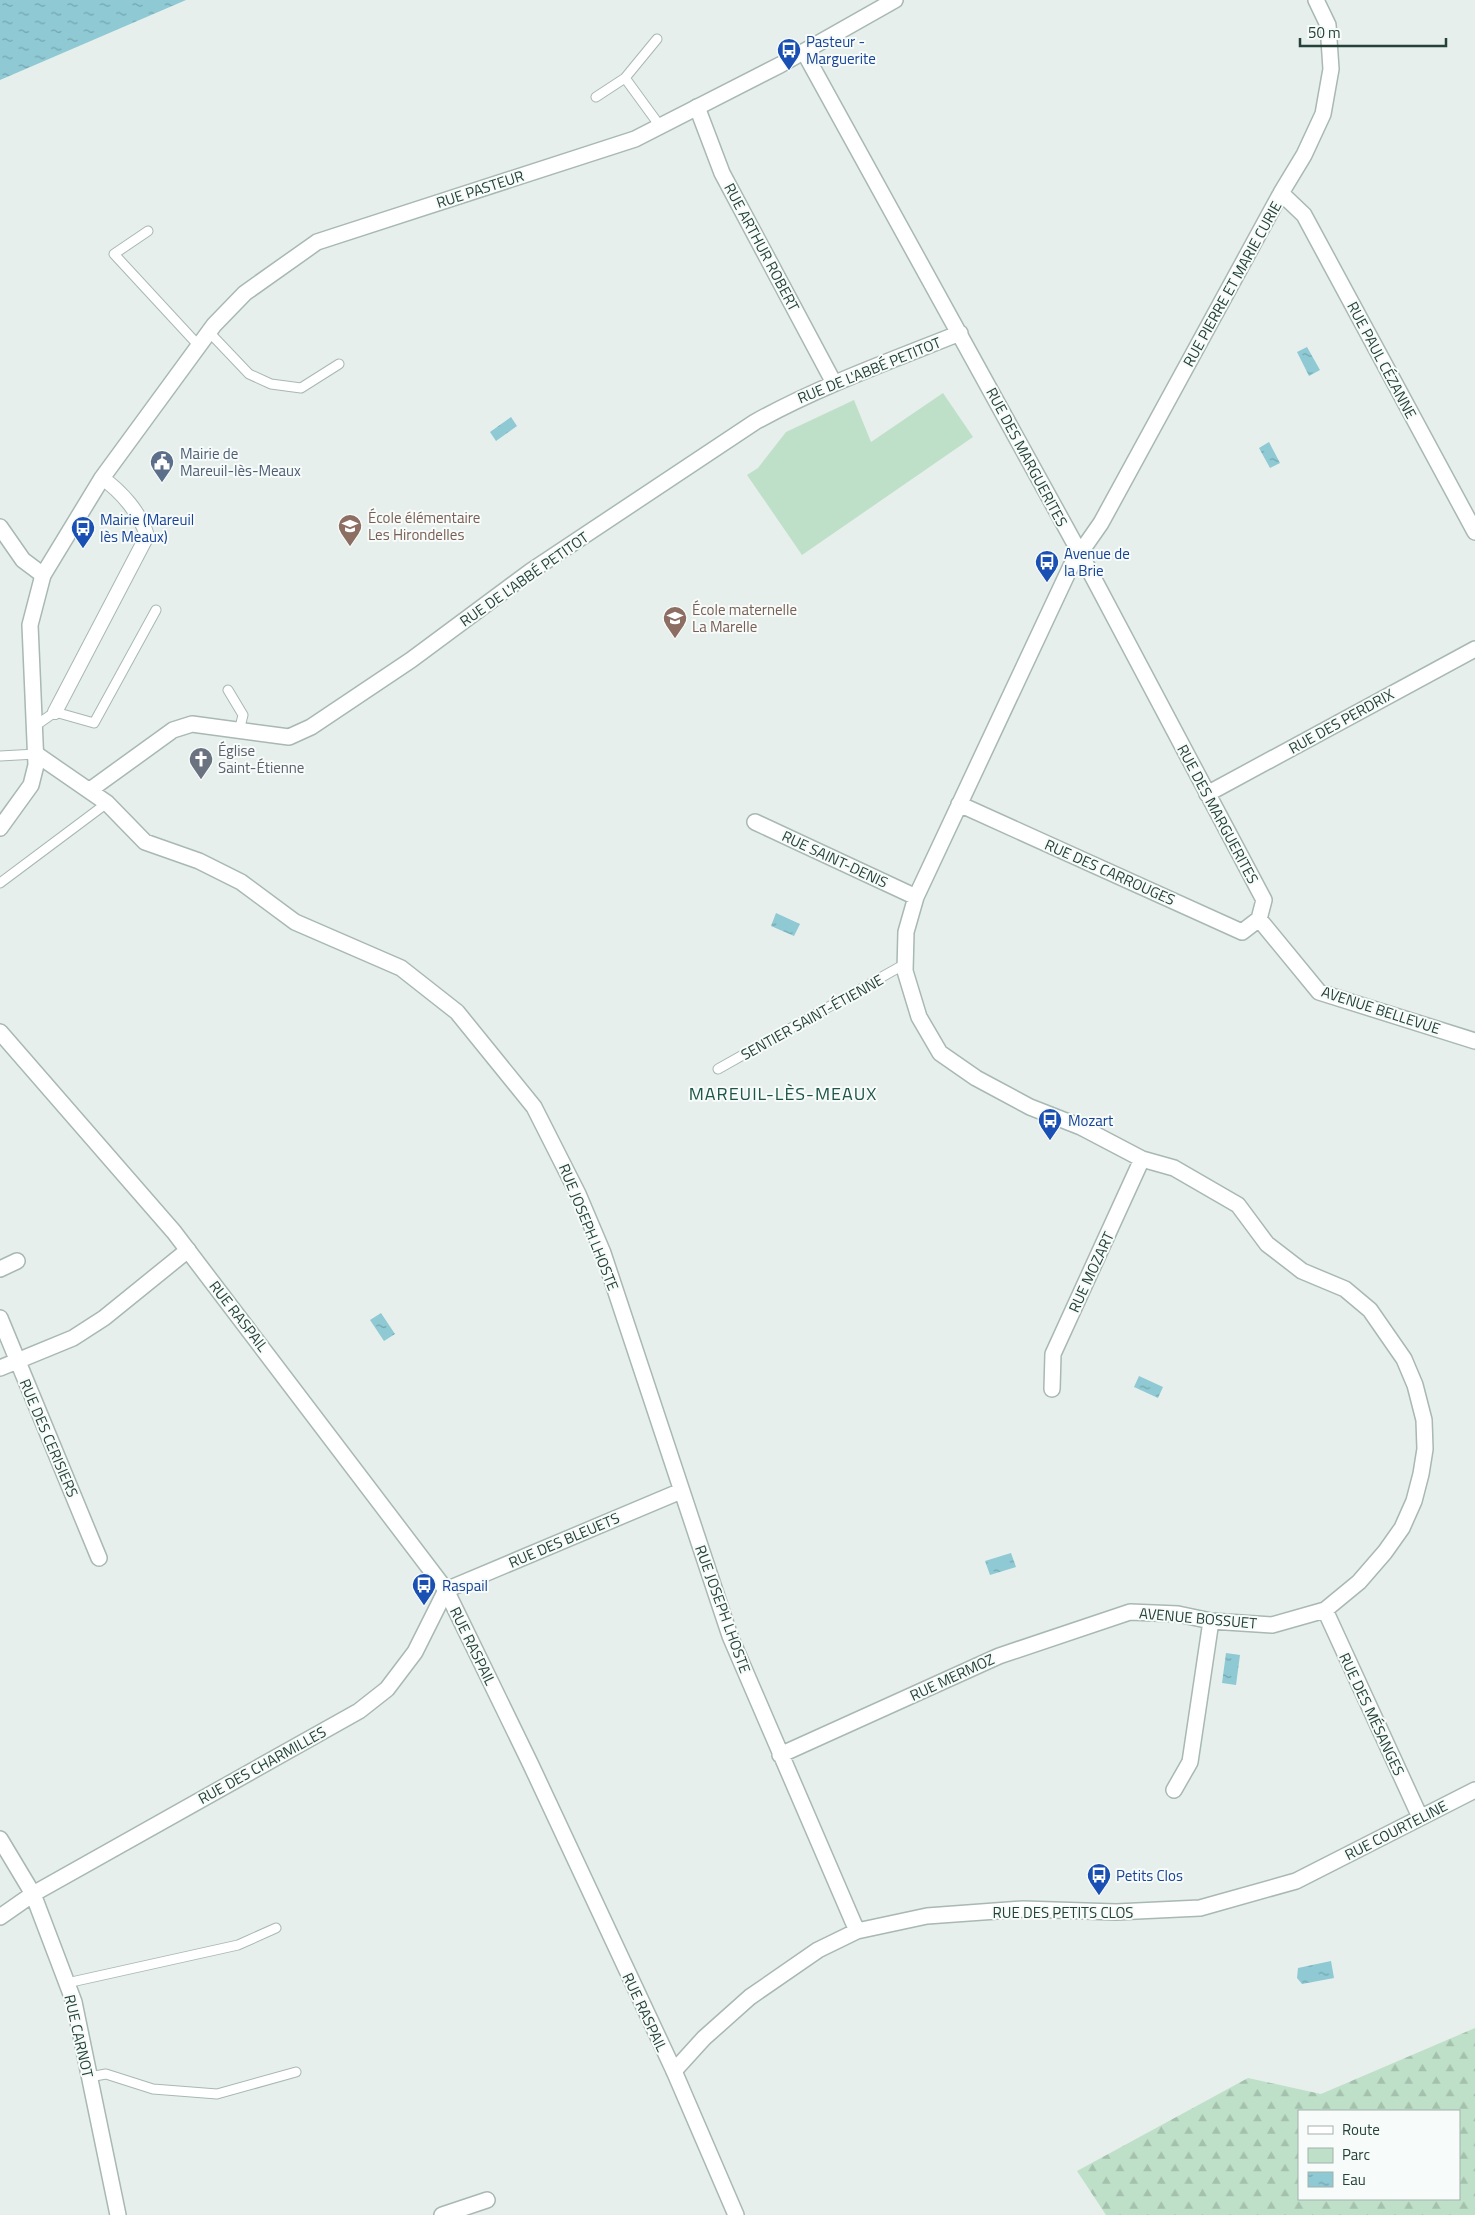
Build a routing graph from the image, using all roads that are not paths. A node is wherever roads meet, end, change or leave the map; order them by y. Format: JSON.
{"nodes":[{"id":1,"x":896,"y":0,"type":"edge"},
{"id":2,"x":1316,"y":0,"type":"edge"},
{"id":3,"x":657,"y":39,"type":"dead end"},
{"id":4,"x":804,"y":52,"type":"junction"},
{"id":5,"x":625,"y":78,"type":"junction"},
{"id":6,"x":596,"y":97,"type":"dead end"},
{"id":7,"x":696,"y":108,"type":"junction"},
{"id":8,"x":660,"y":126,"type":"junction"},
{"id":9,"x":1281,"y":193,"type":"junction"},
{"id":10,"x":148,"y":231,"type":"dead end"},
{"id":11,"x":209,"y":332,"type":"junction"},
{"id":12,"x":960,"y":333,"type":"junction"},
{"id":13,"x":199,"y":346,"type":"junction"},
{"id":14,"x":339,"y":364,"type":"dead end"},
{"id":15,"x":834,"y":383,"type":"junction"},
{"id":16,"x":102,"y":478,"type":"junction"},
{"id":17,"x":0,"y":527,"type":"edge"},
{"id":18,"x":1475,"y":532,"type":"edge"},
{"id":19,"x":1079,"y":553,"type":"junction"},
{"id":20,"x":43,"y":575,"type":"junction"},
{"id":21,"x":156,"y":610,"type":"dead end"},
{"id":22,"x":1475,"y":649,"type":"edge"},
{"id":23,"x":228,"y":690,"type":"dead end"},
{"id":24,"x":55,"y":712,"type":"junction"},
{"id":25,"x":35,"y":726,"type":"junction"},
{"id":26,"x":240,"y":732,"type":"junction"},
{"id":27,"x":36,"y":754,"type":"junction"},
{"id":28,"x":0,"y":756,"type":"edge"},
{"id":29,"x":90,"y":790,"type":"junction"},
{"id":30,"x":1208,"y":794,"type":"junction"},
{"id":31,"x":107,"y":803,"type":"junction"},
{"id":32,"x":959,"y":804,"type":"junction"},
{"id":33,"x":755,"y":822,"type":"dead end"},
{"id":34,"x":0,"y":828,"type":"edge"},
{"id":35,"x":0,"y":884,"type":"edge"},
{"id":36,"x":916,"y":897,"type":"junction"},
{"id":37,"x":1259,"y":919,"type":"junction"},
{"id":38,"x":905,"y":964,"type":"junction"},
{"id":39,"x":0,"y":1032,"type":"edge"},
{"id":40,"x":1475,"y":1041,"type":"edge"},
{"id":41,"x":718,"y":1069,"type":"dead end"},
{"id":42,"x":1142,"y":1159,"type":"junction"},
{"id":43,"x":188,"y":1250,"type":"junction"},
{"id":44,"x":17,"y":1261,"type":"dead end"},
{"id":45,"x":0,"y":1269,"type":"edge"},
{"id":46,"x":0,"y":1318,"type":"edge"},
{"id":47,"x":17,"y":1360,"type":"junction"},
{"id":48,"x":0,"y":1368,"type":"edge"},
{"id":49,"x":1052,"y":1389,"type":"dead end"},
{"id":50,"x":681,"y":1492,"type":"junction"},
{"id":51,"x":99,"y":1558,"type":"dead end"},
{"id":52,"x":446,"y":1590,"type":"junction"},
{"id":53,"x":1325,"y":1610,"type":"junction"},
{"id":54,"x":1130,"y":1612,"type":"joint"},
{"id":55,"x":1211,"y":1622,"type":"junction"},
{"id":56,"x":780,"y":1755,"type":"junction"},
{"id":57,"x":1174,"y":1790,"type":"dead end"},
{"id":58,"x":1475,"y":1790,"type":"edge"},
{"id":59,"x":1420,"y":1817,"type":"junction"},
{"id":60,"x":0,"y":1839,"type":"edge"},
{"id":61,"x":1318,"y":1870,"type":"joint"},
{"id":62,"x":33,"y":1894,"type":"junction"},
{"id":63,"x":0,"y":1917,"type":"edge"},
{"id":64,"x":276,"y":1928,"type":"dead end"},
{"id":65,"x":857,"y":1932,"type":"junction"},
{"id":66,"x":67,"y":1983,"type":"junction"},
{"id":67,"x":296,"y":2072,"type":"dead end"},
{"id":68,"x":674,"y":2072,"type":"junction"},
{"id":69,"x":89,"y":2077,"type":"junction"},
{"id":70,"x":487,"y":2200,"type":"dead end"},
{"id":71,"x":118,"y":2215,"type":"edge"},
{"id":72,"x":442,"y":2215,"type":"edge"},
{"id":73,"x":736,"y":2215,"type":"edge"}],
"edges":[{"from":1,"to":4,"type":"street","name":"RUE PASTEUR"},
{"from":2,"to":9,"type":"street","name":"RUE PIERRE ET MARIE CURIE"},
{"from":3,"to":5,"type":"lane"},
{"from":4,"to":7,"type":"street","name":"RUE PASTEUR"},
{"from":4,"to":12,"type":"street","name":"RUE DES MARGUERITES"},
{"from":5,"to":6,"type":"lane"},
{"from":5,"to":8,"type":"lane"},
{"from":7,"to":8,"type":"street","name":"RUE PASTEUR"},
{"from":7,"to":15,"type":"street","name":"RUE ARTHUR ROBERT"},
{"from":8,"to":11,"type":"street","name":"RUE PASTEUR"},
{"from":9,"to":18,"type":"street","name":"RUE PAUL CÉZANNE"},
{"from":9,"to":19,"type":"street","name":"RUE PIERRE ET MARIE CURIE"},
{"from":10,"to":13,"type":"lane"},
{"from":11,"to":13,"type":"street","name":"RUE PASTEUR"},
{"from":11,"to":14,"type":"lane"},
{"from":12,"to":15,"type":"street","name":"RUE DE L'ABBÉ PETITOT"},
{"from":12,"to":19,"type":"street","name":"RUE DES MARGUERITES"},
{"from":13,"to":16,"type":"street","name":"RUE PASTEUR"},
{"from":15,"to":26,"type":"street","name":"RUE DE L'ABBÉ PETITOT"},
{"from":16,"to":20,"type":"street","name":"RUE PASTEUR"},
{"from":16,"to":24,"type":"street"},
{"from":17,"to":20,"type":"street"},
{"from":19,"to":30,"type":"street","name":"RUE DES MARGUERITES"},
{"from":19,"to":32,"type":"street"},
{"from":20,"to":25,"type":"street","name":"RUE PASTEUR"},
{"from":21,"to":24,"type":"lane"},
{"from":22,"to":30,"type":"street","name":"RUE DES PERDRIX"},
{"from":23,"to":26,"type":"lane"},
{"from":24,"to":25,"type":"lane"},
{"from":25,"to":27,"type":"street","name":"RUE PASTEUR"},
{"from":26,"to":29,"type":"street","name":"RUE DE L'ABBÉ PETITOT"},
{"from":27,"to":28,"type":"lane"},
{"from":27,"to":29,"type":"street","name":"RUE JOSEPH LHOSTE"},
{"from":27,"to":34,"type":"street","name":"RUE PASTEUR"},
{"from":29,"to":31,"type":"street","name":"RUE JOSEPH LHOSTE"},
{"from":30,"to":37,"type":"street","name":"RUE DES MARGUERITES"},
{"from":31,"to":35,"type":"lane"},
{"from":31,"to":50,"type":"street","name":"RUE JOSEPH LHOSTE"},
{"from":32,"to":36,"type":"street"},
{"from":32,"to":37,"type":"street","name":"RUE DES CARROUGES"},
{"from":33,"to":36,"type":"street","name":"RUE SAINT-DENIS"},
{"from":36,"to":38,"type":"street"},
{"from":37,"to":40,"type":"street","name":"AVENUE BELLEVUE"},
{"from":38,"to":41,"type":"lane","name":"SENTIER SAINT-ÉTIENNE"},
{"from":38,"to":42,"type":"street"},
{"from":39,"to":43,"type":"street","name":"RUE RASPAIL"},
{"from":42,"to":49,"type":"street","name":"RUE MOZART"},
{"from":42,"to":53,"type":"street","name":"AVENUE BOSSUET"},
{"from":43,"to":47,"type":"street"},
{"from":43,"to":52,"type":"street","name":"RUE RASPAIL"},
{"from":44,"to":45,"type":"street"},
{"from":46,"to":47,"type":"street","name":"RUE DES CERISIERS"},
{"from":47,"to":48,"type":"street"},
{"from":47,"to":51,"type":"street","name":"RUE DES CERISIERS"},
{"from":50,"to":52,"type":"street","name":"RUE DES BLEUETS"},
{"from":50,"to":56,"type":"street","name":"RUE JOSEPH LHOSTE"},
{"from":52,"to":62,"type":"street","name":"RUE DES CHARMILLES"},
{"from":52,"to":68,"type":"street","name":"RUE RASPAIL"},
{"from":53,"to":55,"type":"street","name":"AVENUE BOSSUET"},
{"from":53,"to":59,"type":"street","name":"RUE DES MÉSANGES"},
{"from":54,"to":55,"type":"street","name":"AVENUE BOSSUET"},
{"from":54,"to":56,"type":"street","name":"RUE MERMOZ"},
{"from":55,"to":57,"type":"street"},
{"from":56,"to":65,"type":"street","name":"RUE JOSEPH LHOSTE"},
{"from":58,"to":59,"type":"street","name":"RUE COURTELINE"},
{"from":59,"to":61,"type":"street","name":"RUE COURTELINE"},
{"from":60,"to":62,"type":"street","name":"RUE CARNOT"},
{"from":61,"to":65,"type":"street","name":"RUE DES PETITS CLOS"},
{"from":62,"to":63,"type":"street","name":"RUE DES CHARMILLES"},
{"from":62,"to":66,"type":"street","name":"RUE CARNOT"},
{"from":64,"to":66,"type":"lane"},
{"from":65,"to":68,"type":"street","name":"RUE DES PETITS CLOS"},
{"from":66,"to":69,"type":"street","name":"RUE CARNOT"},
{"from":67,"to":69,"type":"lane"},
{"from":68,"to":73,"type":"street","name":"RUE RASPAIL"},
{"from":69,"to":71,"type":"street","name":"RUE CARNOT"},
{"from":70,"to":72,"type":"street"}]}
